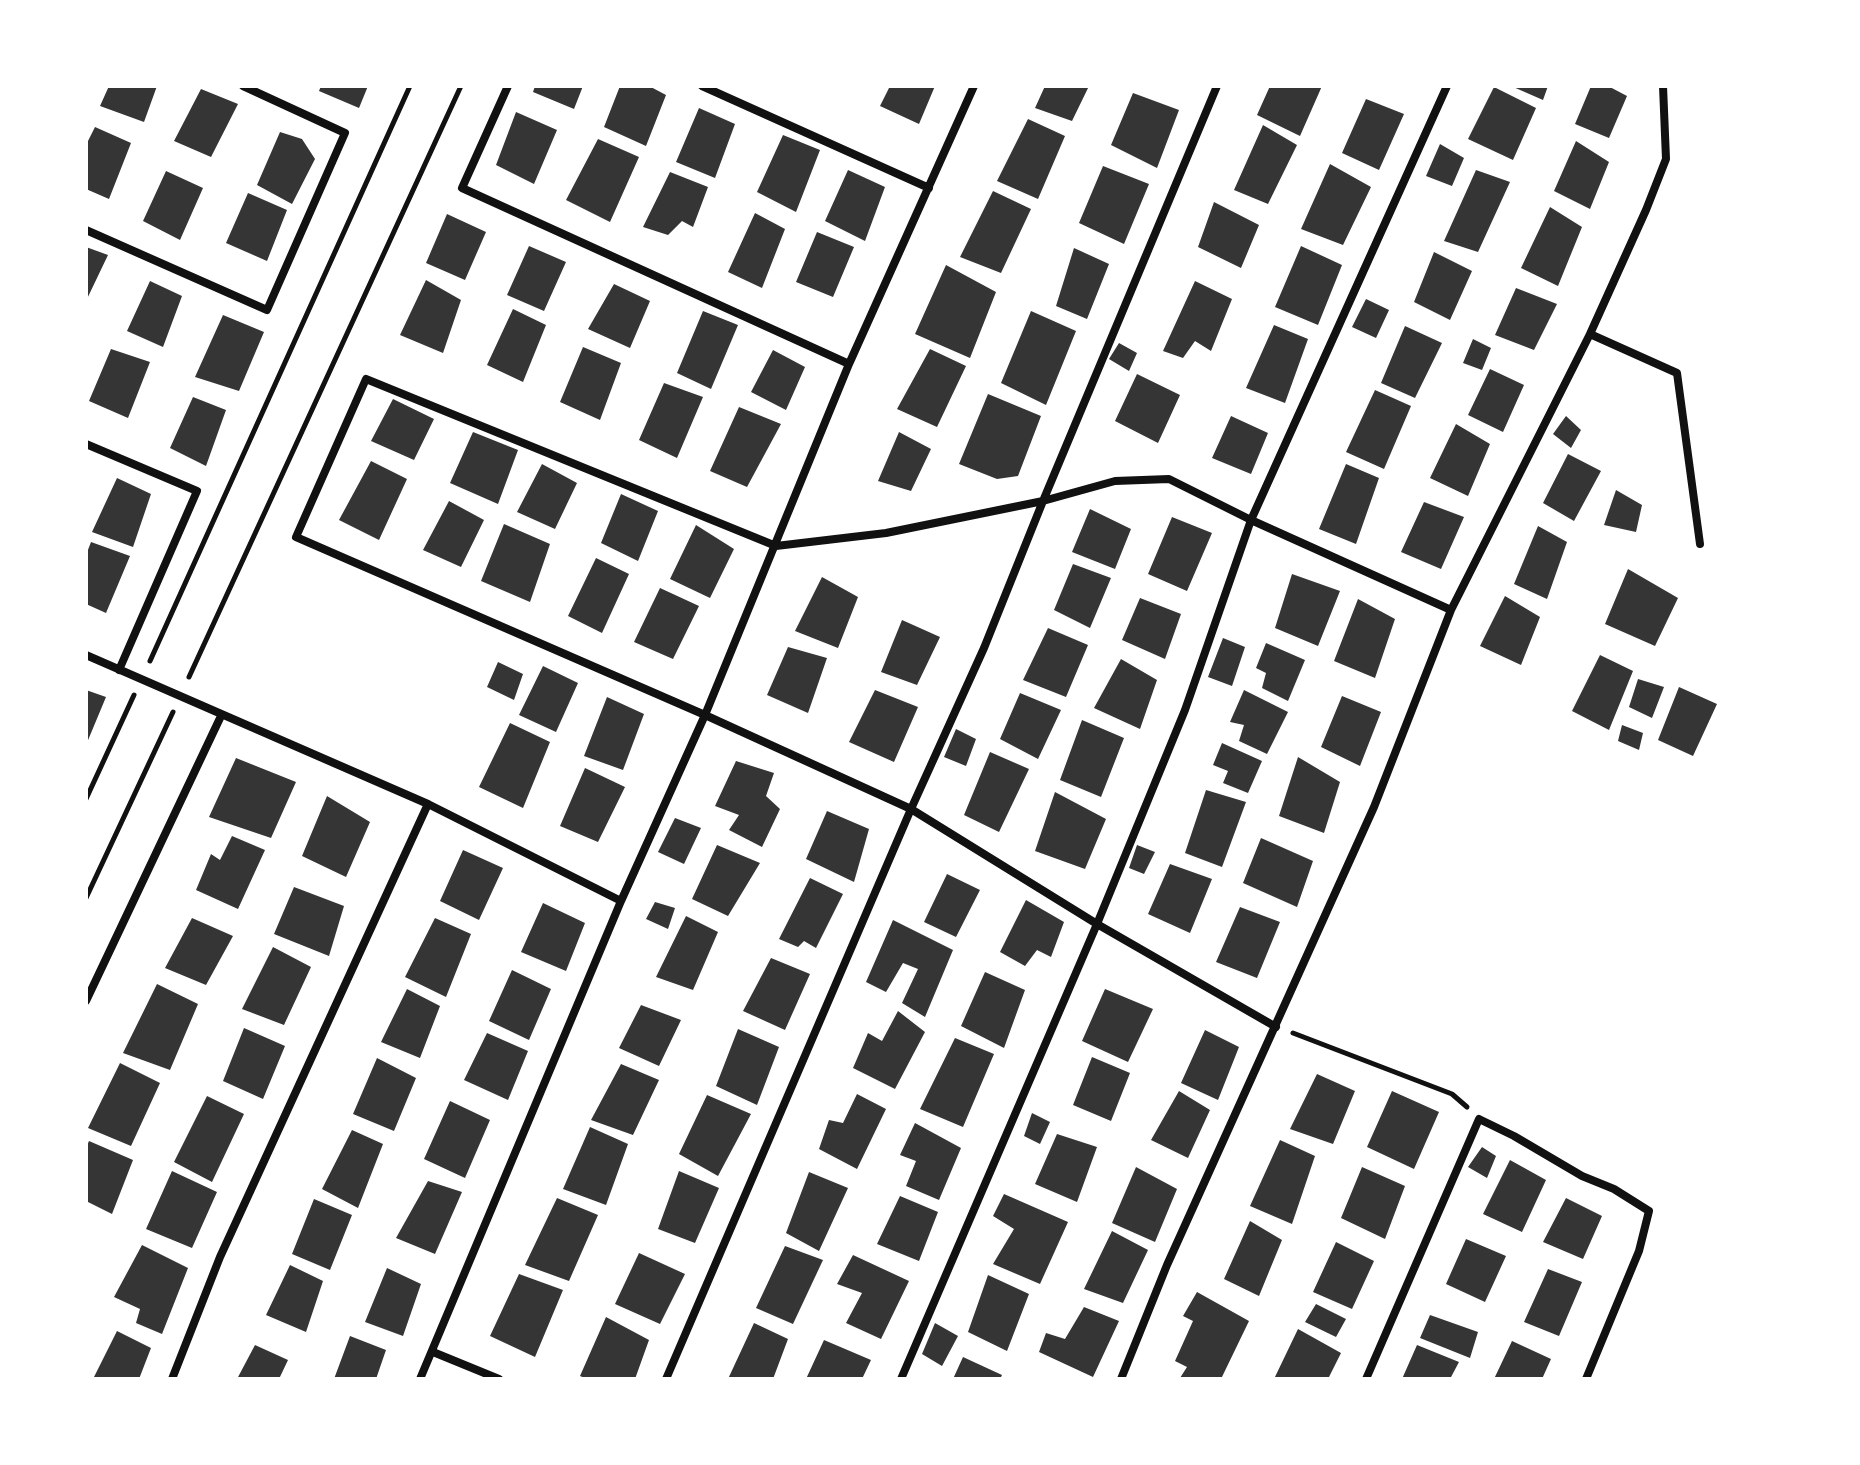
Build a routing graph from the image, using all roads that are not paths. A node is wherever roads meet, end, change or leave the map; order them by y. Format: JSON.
{"nodes":[{"id":1,"x":243,"y":86,"type":"edge"},
{"id":2,"x":508,"y":86,"type":"edge"},
{"id":3,"x":702,"y":86,"type":"edge"},
{"id":4,"x":974,"y":86,"type":"edge"},
{"id":5,"x":1217,"y":86,"type":"edge"},
{"id":6,"x":1447,"y":86,"type":"edge"},
{"id":7,"x":1663,"y":86,"type":"edge"},
{"id":8,"x":929,"y":188,"type":"junction"},
{"id":9,"x":86,"y":230,"type":"edge"},
{"id":10,"x":1590,"y":334,"type":"junction"},
{"id":11,"x":849,"y":364,"type":"junction"},
{"id":12,"x":86,"y":444,"type":"edge"},
{"id":13,"x":1043,"y":501,"type":"junction"},
{"id":14,"x":1251,"y":520,"type":"junction"},
{"id":15,"x":1700,"y":544,"type":"dead end"},
{"id":16,"x":776,"y":546,"type":"junction"},
{"id":17,"x":1451,"y":610,"type":"junction"},
{"id":18,"x":86,"y":655,"type":"edge"},
{"id":19,"x":119,"y":670,"type":"junction"},
{"id":20,"x":705,"y":715,"type":"junction"},
{"id":21,"x":221,"y":716,"type":"junction"},
{"id":22,"x":428,"y":804,"type":"junction"},
{"id":23,"x":911,"y":809,"type":"junction"},
{"id":24,"x":621,"y":901,"type":"junction"},
{"id":25,"x":1097,"y":924,"type":"junction"},
{"id":26,"x":86,"y":1001,"type":"edge"},
{"id":27,"x":1276,"y":1027,"type":"junction"},
{"id":28,"x":433,"y":1352,"type":"junction"},
{"id":29,"x":172,"y":1379,"type":"edge"},
{"id":30,"x":420,"y":1379,"type":"edge"},
{"id":31,"x":499,"y":1379,"type":"edge"},
{"id":32,"x":666,"y":1379,"type":"edge"},
{"id":33,"x":901,"y":1379,"type":"edge"},
{"id":34,"x":1121,"y":1379,"type":"edge"},
{"id":35,"x":1366,"y":1379,"type":"edge"},
{"id":36,"x":1586,"y":1379,"type":"edge"}],
"edges":[{"from":1,"to":9,"type":"street"},
{"from":2,"to":11,"type":"street"},
{"from":3,"to":8,"type":"street"},
{"from":4,"to":8,"type":"street"},
{"from":5,"to":13,"type":"street"},
{"from":6,"to":14,"type":"street"},
{"from":7,"to":10,"type":"street"},
{"from":8,"to":11,"type":"street"},
{"from":10,"to":15,"type":"street"},
{"from":10,"to":17,"type":"street"},
{"from":11,"to":16,"type":"street"},
{"from":12,"to":19,"type":"street"},
{"from":13,"to":14,"type":"street"},
{"from":13,"to":16,"type":"street"},
{"from":13,"to":23,"type":"street"},
{"from":14,"to":17,"type":"street"},
{"from":14,"to":25,"type":"street"},
{"from":16,"to":20,"type":"street"},
{"from":16,"to":20,"type":"street"},
{"from":17,"to":27,"type":"street"},
{"from":18,"to":19,"type":"street"},
{"from":19,"to":21,"type":"street"},
{"from":20,"to":23,"type":"street"},
{"from":20,"to":24,"type":"street"},
{"from":21,"to":22,"type":"street"},
{"from":21,"to":26,"type":"street"},
{"from":22,"to":24,"type":"street"},
{"from":22,"to":29,"type":"street"},
{"from":23,"to":25,"type":"street"},
{"from":23,"to":32,"type":"street"},
{"from":24,"to":28,"type":"street"},
{"from":25,"to":27,"type":"street"},
{"from":25,"to":33,"type":"street"},
{"from":27,"to":34,"type":"street"},
{"from":28,"to":30,"type":"street"},
{"from":28,"to":31,"type":"street"},
{"from":35,"to":36,"type":"street"}]}
